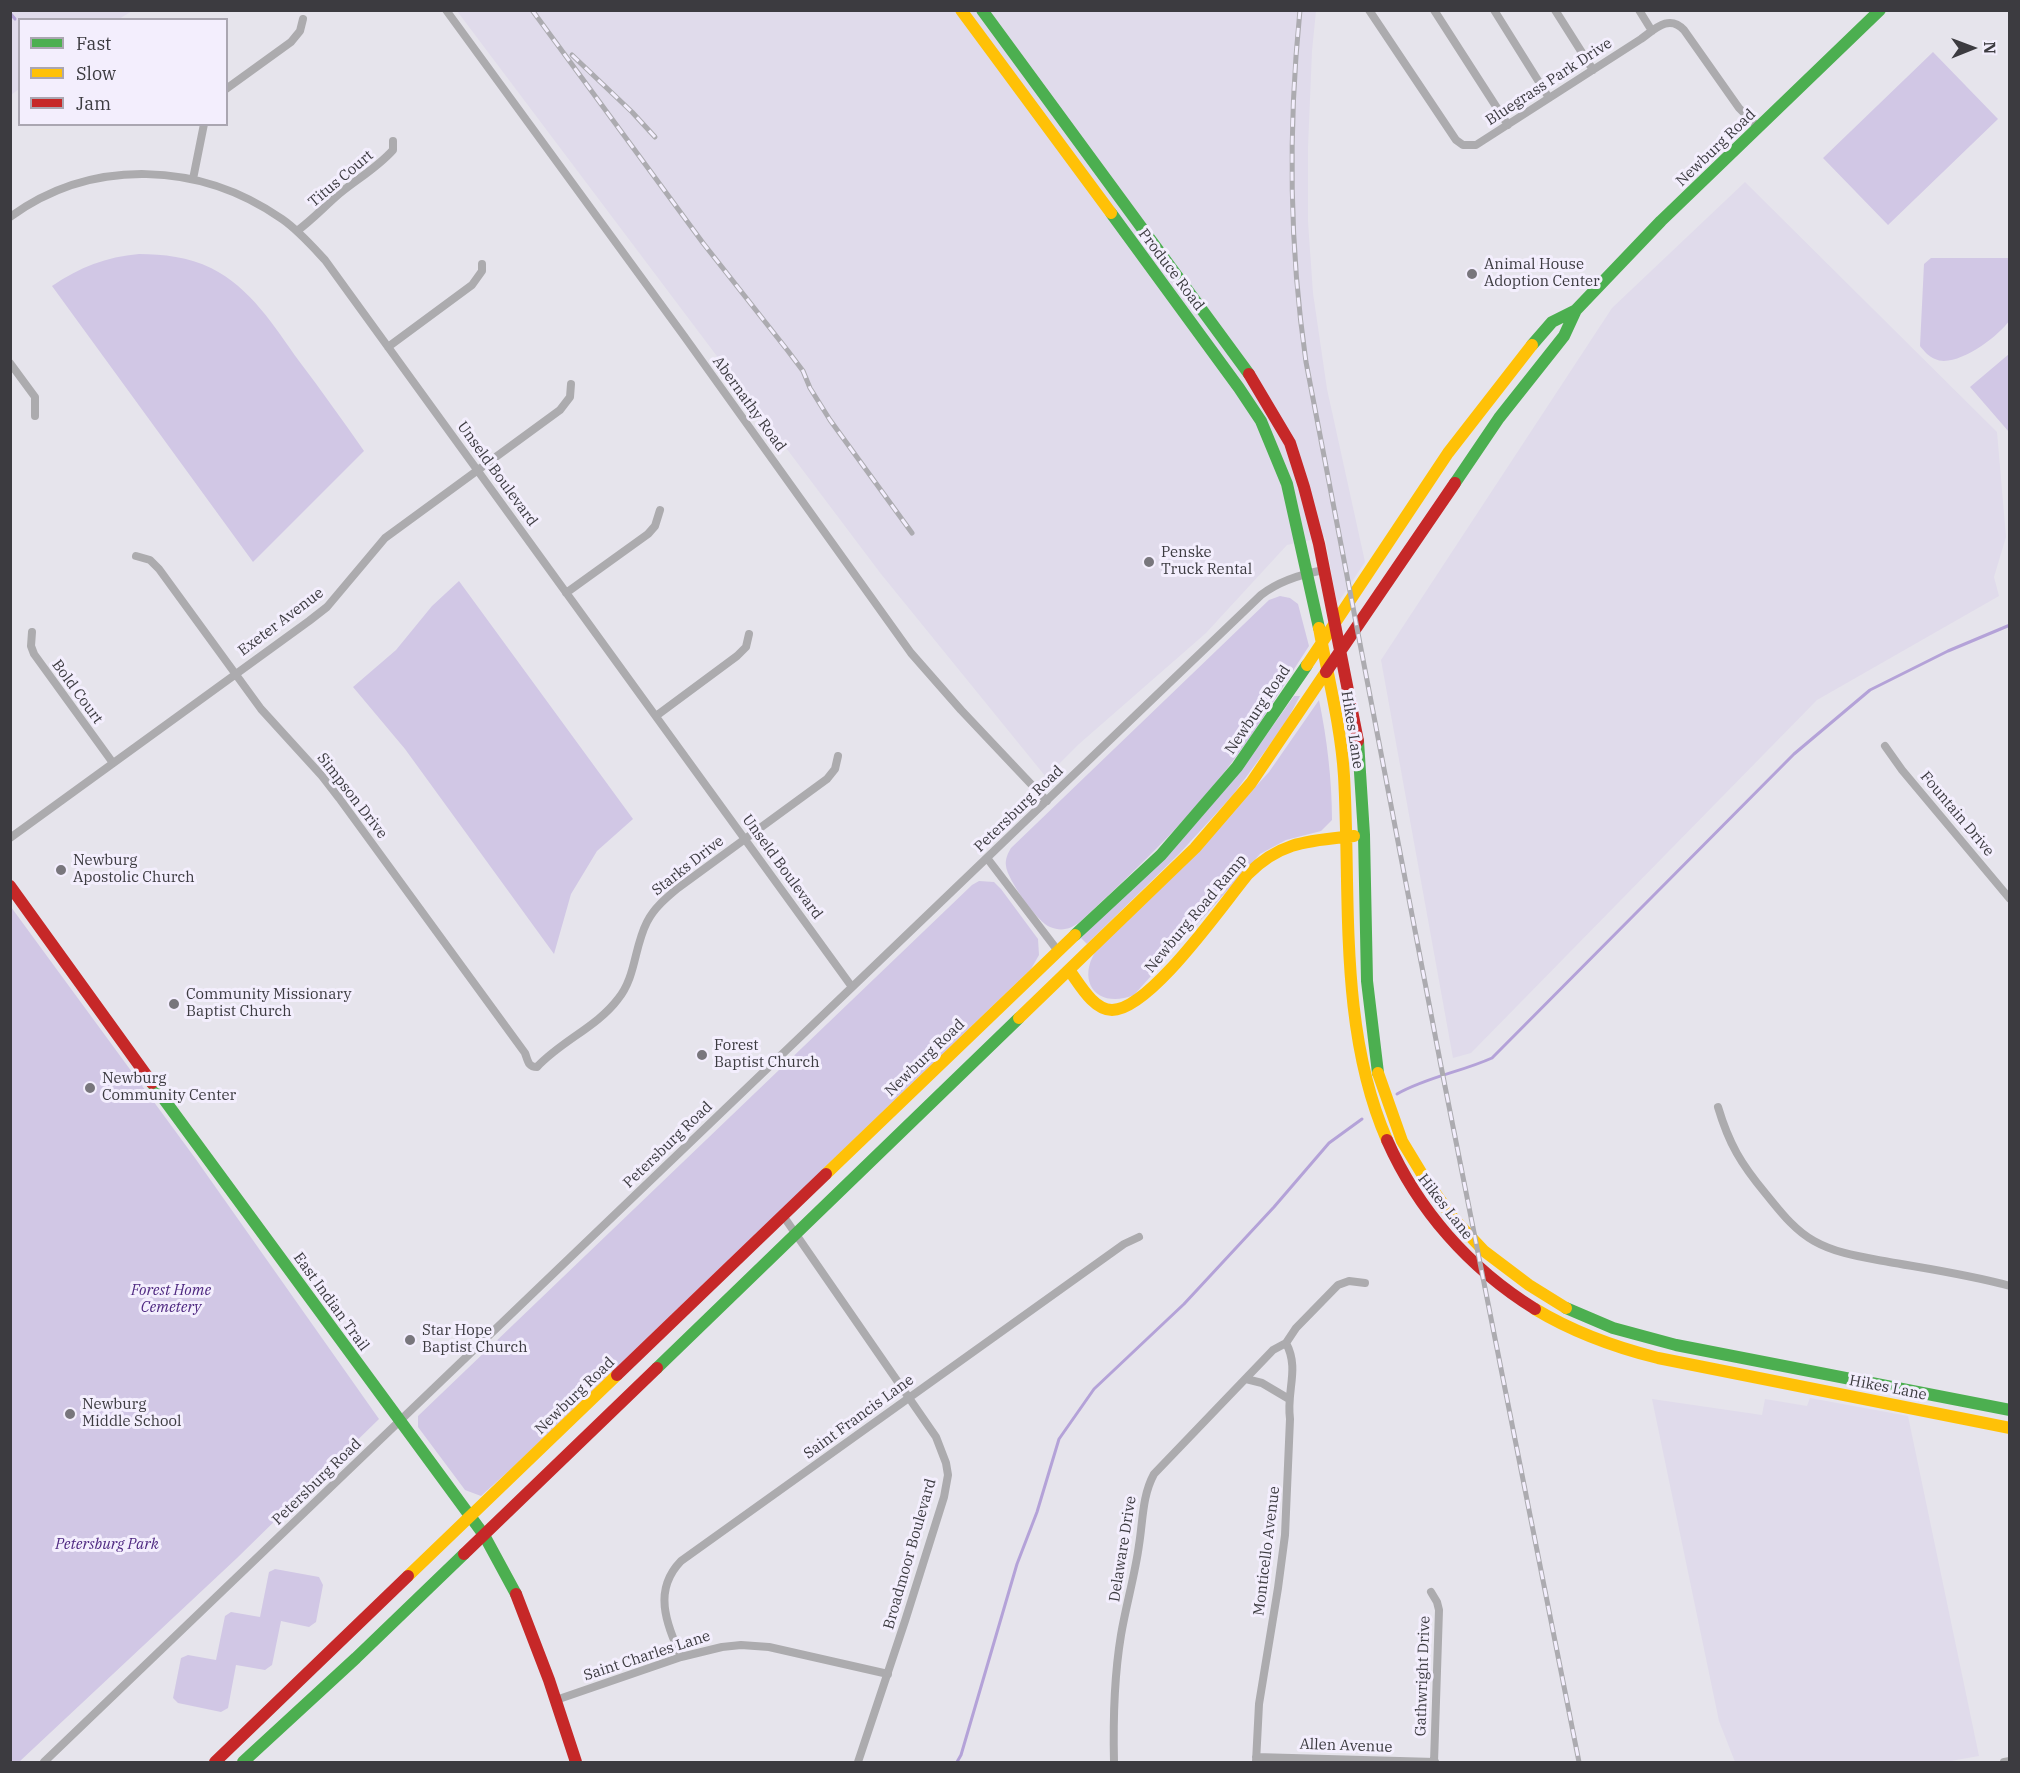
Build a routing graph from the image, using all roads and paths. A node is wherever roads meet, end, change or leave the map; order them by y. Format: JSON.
{"nodes":[{"id":1,"x":446,"y":10,"type":"edge"},
{"id":2,"x":961,"y":10,"type":"edge"},
{"id":3,"x":982,"y":10,"type":"edge"},
{"id":4,"x":1369,"y":10,"type":"edge"},
{"id":5,"x":1434,"y":10,"type":"edge"},
{"id":6,"x":1494,"y":10,"type":"edge"},
{"id":7,"x":1555,"y":10,"type":"edge"},
{"id":8,"x":1639,"y":10,"type":"edge"},
{"id":9,"x":1880,"y":10,"type":"edge"},
{"id":10,"x":303,"y":19,"type":"dead end"},
{"id":11,"x":1652,"y":31,"type":"junction"},
{"id":12,"x":1593,"y":70,"type":"junction"},
{"id":13,"x":228,"y":88,"type":"edge"},
{"id":14,"x":1549,"y":98,"type":"junction"},
{"id":15,"x":1508,"y":125,"type":"junction"},
{"id":16,"x":204,"y":126,"type":"edge"},
{"id":17,"x":1758,"y":127,"type":"junction"},
{"id":18,"x":393,"y":141,"type":"dead end"},
{"id":19,"x":193,"y":180,"type":"junction"},
{"id":20,"x":10,"y":217,"type":"edge"},
{"id":21,"x":297,"y":231,"type":"junction"},
{"id":22,"x":482,"y":264,"type":"dead end"},
{"id":23,"x":1576,"y":310,"type":"junction"},
{"id":24,"x":388,"y":347,"type":"junction"},
{"id":25,"x":10,"y":363,"type":"edge"},
{"id":26,"x":571,"y":384,"type":"dead end"},
{"id":27,"x":35,"y":416,"type":"dead end"},
{"id":28,"x":477,"y":470,"type":"junction"},
{"id":29,"x":660,"y":510,"type":"dead end"},
{"id":30,"x":136,"y":556,"type":"dead end"},
{"id":31,"x":1324,"y":570,"type":"junction"},
{"id":32,"x":1308,"y":573,"type":"junction"},
{"id":33,"x":566,"y":593,"type":"junction"},
{"id":34,"x":32,"y":632,"type":"dead end"},
{"id":35,"x":749,"y":633,"type":"dead end"},
{"id":36,"x":236,"y":674,"type":"junction"},
{"id":37,"x":656,"y":716,"type":"junction"},
{"id":38,"x":1885,"y":746,"type":"dead end"},
{"id":39,"x":838,"y":756,"type":"dead end"},
{"id":40,"x":113,"y":763,"type":"junction"},
{"id":41,"x":1047,"y":801,"type":"junction"},
{"id":42,"x":1364,"y":835,"type":"junction"},
{"id":43,"x":1347,"y":837,"type":"junction"},
{"id":44,"x":10,"y":838,"type":"edge"},
{"id":45,"x":745,"y":839,"type":"junction"},
{"id":46,"x":987,"y":858,"type":"junction"},
{"id":47,"x":10,"y":886,"type":"edge"},
{"id":48,"x":2010,"y":900,"type":"edge"},
{"id":49,"x":1058,"y":951,"type":"junction"},
{"id":50,"x":1069,"y":970,"type":"junction"},
{"id":51,"x":852,"y":987,"type":"junction"},
{"id":52,"x":533,"y":1067,"type":"joint"},
{"id":53,"x":1718,"y":1107,"type":"dead end"},
{"id":54,"x":784,"y":1217,"type":"junction"},
{"id":55,"x":795,"y":1233,"type":"junction"},
{"id":56,"x":1139,"y":1237,"type":"dead end"},
{"id":57,"x":1365,"y":1283,"type":"dead end"},
{"id":58,"x":2010,"y":1286,"type":"edge"},
{"id":59,"x":1286,"y":1343,"type":"junction"},
{"id":60,"x":1246,"y":1379,"type":"junction"},
{"id":61,"x":908,"y":1398,"type":"junction"},
{"id":62,"x":1289,"y":1399,"type":"junction"},
{"id":63,"x":2010,"y":1410,"type":"edge"},
{"id":64,"x":399,"y":1422,"type":"junction"},
{"id":65,"x":2010,"y":1428,"type":"edge"},
{"id":66,"x":472,"y":1516,"type":"junction"},
{"id":67,"x":484,"y":1535,"type":"junction"},
{"id":68,"x":1431,"y":1592,"type":"dead end"},
{"id":69,"x":681,"y":1657,"type":"junction"},
{"id":70,"x":888,"y":1674,"type":"junction"},
{"id":71,"x":556,"y":1700,"type":"junction"},
{"id":72,"x":1256,"y":1760,"type":"edge"},
{"id":73,"x":2010,"y":1761,"type":"edge"},
{"id":74,"x":44,"y":1762,"type":"edge"},
{"id":75,"x":215,"y":1762,"type":"edge"},
{"id":76,"x":243,"y":1762,"type":"edge"},
{"id":77,"x":576,"y":1762,"type":"edge"},
{"id":78,"x":858,"y":1762,"type":"edge"},
{"id":79,"x":1114,"y":1762,"type":"edge"},
{"id":80,"x":1434,"y":1762,"type":"edge"},
{"id":81,"x":2004,"y":1762,"type":"edge"}],
"edges":[{"from":1,"to":41,"type":"street","name":"Abernathy Road"},
{"from":2,"to":32,"type":"main road","name":"Produce Road"},
{"from":3,"to":31,"type":"main road","name":"Produce Road"},
{"from":4,"to":15,"type":"street","name":"Bluegrass Park Drive"},
{"from":5,"to":15,"type":"street"},
{"from":6,"to":14,"type":"street"},
{"from":7,"to":12,"type":"street"},
{"from":8,"to":11,"type":"street"},
{"from":9,"to":17,"type":"main road","name":"Newburg Road"},
{"from":10,"to":13,"type":"street"},
{"from":11,"to":12,"type":"street","name":"Bluegrass Park Drive"},
{"from":11,"to":17,"type":"street","name":"Bluegrass Park Drive"},
{"from":12,"to":14,"type":"street","name":"Bluegrass Park Drive"},
{"from":14,"to":15,"type":"street","name":"Bluegrass Park Drive"},
{"from":16,"to":19,"type":"street"},
{"from":17,"to":23,"type":"main road","name":"Newburg Road"},
{"from":18,"to":21,"type":"street","name":"Titus Court"},
{"from":19,"to":20,"type":"street","name":"Unseld Boulevard"},
{"from":19,"to":21,"type":"street","name":"Unseld Boulevard"},
{"from":21,"to":24,"type":"street","name":"Unseld Boulevard"},
{"from":22,"to":24,"type":"street"},
{"from":23,"to":49,"type":"main road","name":"Newburg Road"},
{"from":23,"to":50,"type":"main road","name":"Newburg Road"},
{"from":24,"to":28,"type":"street","name":"Unseld Boulevard"},
{"from":25,"to":27,"type":"street"},
{"from":26,"to":28,"type":"street","name":"Exeter Avenue"},
{"from":28,"to":33,"type":"street","name":"Unseld Boulevard"},
{"from":28,"to":36,"type":"street","name":"Exeter Avenue"},
{"from":29,"to":33,"type":"street"},
{"from":30,"to":36,"type":"street","name":"Simpson Drive"},
{"from":31,"to":32,"type":"street","name":"Petersburg Road"},
{"from":31,"to":42,"type":"main road","name":"Hikes Lane"},
{"from":32,"to":41,"type":"street","name":"Petersburg Road"},
{"from":32,"to":43,"type":"main road","name":"Hikes Lane"},
{"from":33,"to":37,"type":"street","name":"Unseld Boulevard"},
{"from":34,"to":40,"type":"street","name":"Bold Court"},
{"from":35,"to":37,"type":"street"},
{"from":36,"to":40,"type":"street","name":"Exeter Avenue"},
{"from":36,"to":52,"type":"street","name":"Simpson Drive"},
{"from":37,"to":45,"type":"street","name":"Unseld Boulevard"},
{"from":38,"to":48,"type":"street","name":"Fountain Drive"},
{"from":39,"to":45,"type":"street","name":"Starks Drive"},
{"from":40,"to":44,"type":"street","name":"Exeter Avenue"},
{"from":41,"to":46,"type":"street","name":"Petersburg Road"},
{"from":42,"to":43,"type":"main road","name":"Newburg Road Ramp"},
{"from":42,"to":63,"type":"main road","name":"Hikes Lane"},
{"from":43,"to":50,"type":"main road","name":"Newburg Road Ramp"},
{"from":43,"to":65,"type":"main road","name":"Hikes Lane"},
{"from":45,"to":51,"type":"street","name":"Unseld Boulevard"},
{"from":45,"to":52,"type":"street","name":"Starks Drive"},
{"from":46,"to":49,"type":"street"},
{"from":46,"to":51,"type":"street","name":"Petersburg Road"},
{"from":47,"to":64,"type":"main road","name":"East Indian Trail"},
{"from":49,"to":54,"type":"main road","name":"Newburg Road"},
{"from":50,"to":55,"type":"main road","name":"Newburg Road"},
{"from":51,"to":64,"type":"street","name":"Petersburg Road"},
{"from":53,"to":58,"type":"street"},
{"from":54,"to":55,"type":"street","name":"Broadmoor Boulevard"},
{"from":54,"to":66,"type":"main road","name":"Newburg Road"},
{"from":55,"to":61,"type":"street","name":"Broadmoor Boulevard"},
{"from":55,"to":67,"type":"main road","name":"Newburg Road"},
{"from":56,"to":61,"type":"street","name":"Saint Francis Lane"},
{"from":57,"to":59,"type":"street","name":"Delaware Drive"},
{"from":59,"to":60,"type":"street","name":"Delaware Drive"},
{"from":59,"to":62,"type":"street","name":"Monticello Avenue"},
{"from":60,"to":62,"type":"street"},
{"from":60,"to":79,"type":"street","name":"Delaware Drive"},
{"from":61,"to":69,"type":"street","name":"Saint Francis Lane"},
{"from":61,"to":70,"type":"street","name":"Broadmoor Boulevard"},
{"from":62,"to":72,"type":"street","name":"Monticello Avenue"},
{"from":64,"to":66,"type":"main road","name":"East Indian Trail"},
{"from":64,"to":74,"type":"street","name":"Petersburg Road"},
{"from":66,"to":67,"type":"main road","name":"East Indian Trail"},
{"from":66,"to":75,"type":"main road","name":"Newburg Road"},
{"from":67,"to":71,"type":"main road","name":"East Indian Trail"},
{"from":67,"to":76,"type":"main road","name":"Newburg Road"},
{"from":68,"to":80,"type":"street","name":"Gathwright Drive"},
{"from":69,"to":70,"type":"street","name":"Saint Charles Lane"},
{"from":69,"to":71,"type":"street","name":"Saint Charles Lane"},
{"from":70,"to":78,"type":"street","name":"Broadmoor Boulevard"},
{"from":71,"to":77,"type":"main road","name":"East Indian Trail"},
{"from":72,"to":80,"type":"street","name":"Allen Avenue"},
{"from":73,"to":81,"type":"street"}]}
